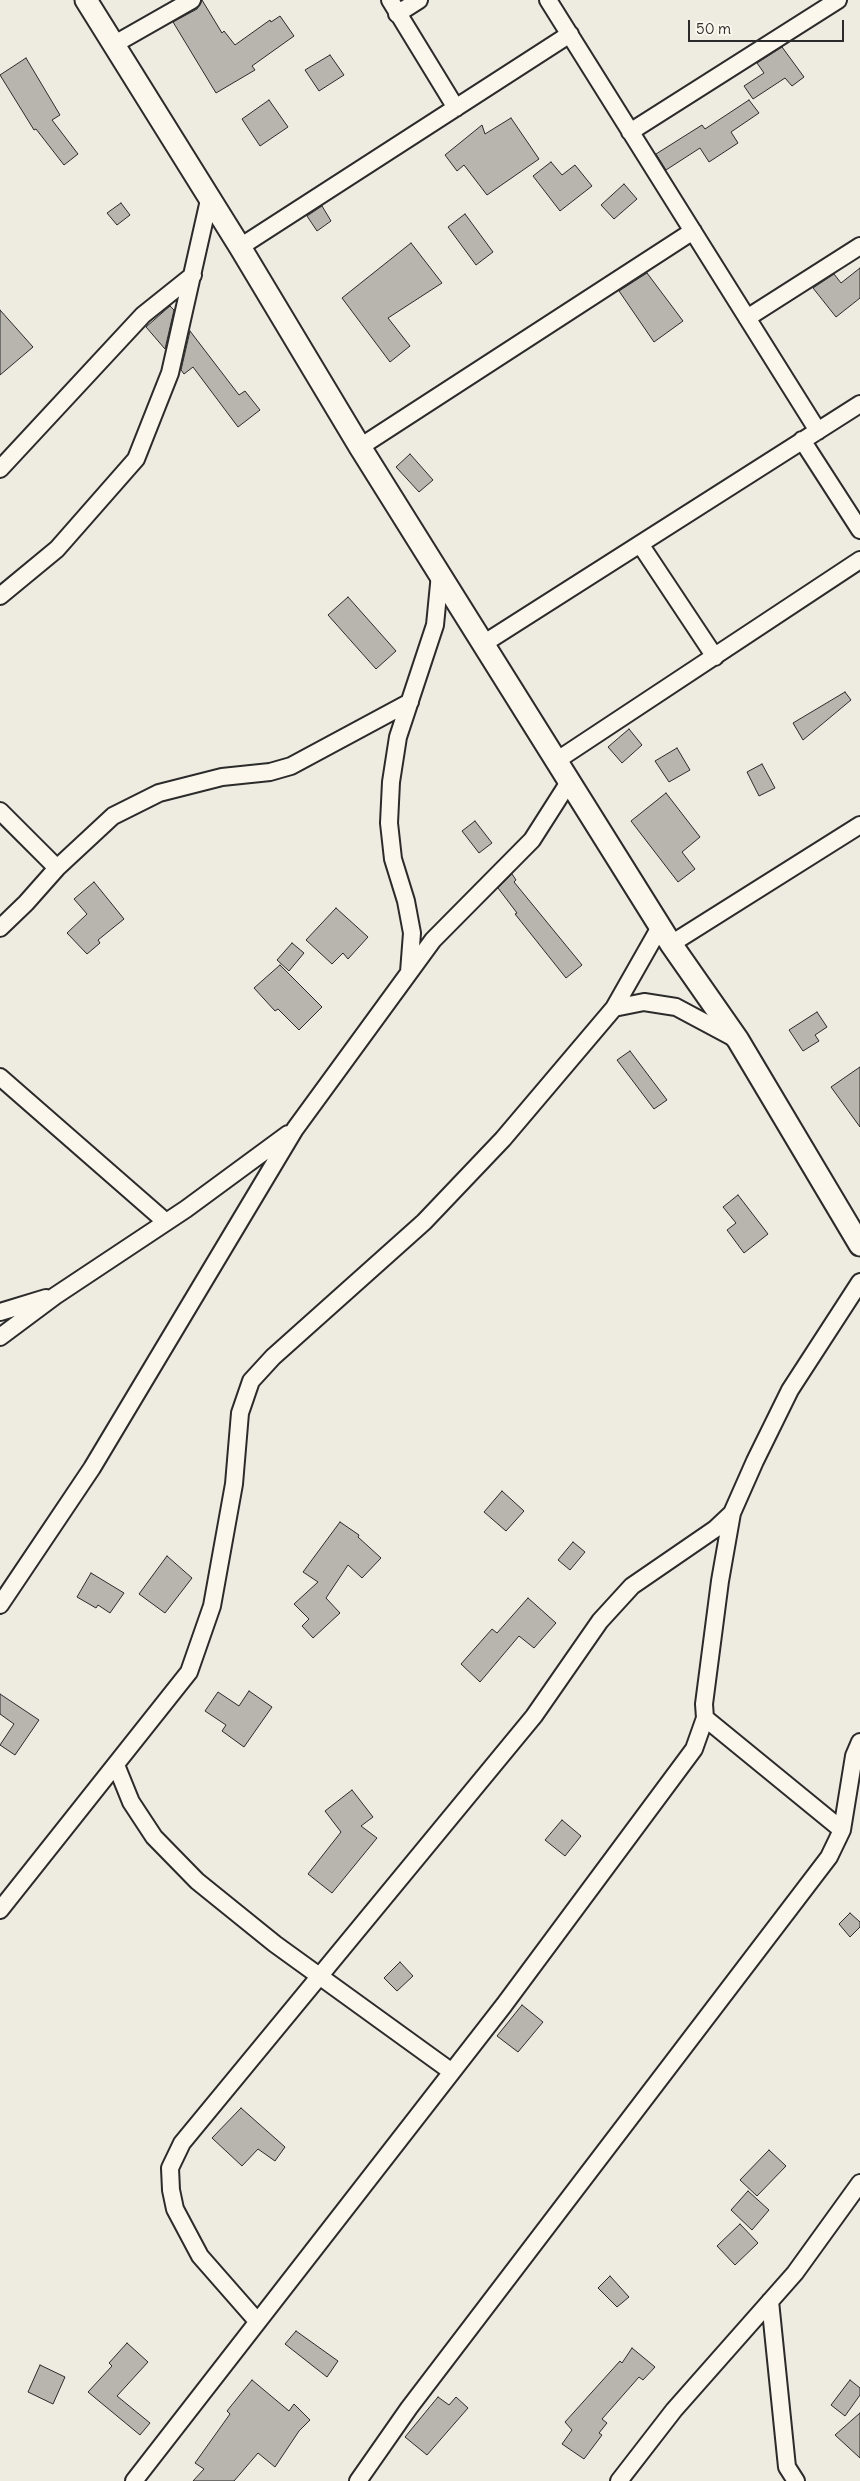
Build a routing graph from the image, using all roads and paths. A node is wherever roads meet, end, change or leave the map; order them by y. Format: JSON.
{"nodes":[{"id":1,"x":86,"y":0,"type":"edge"},
{"id":2,"x":192,"y":0,"type":"edge"},
{"id":3,"x":420,"y":0,"type":"edge"},
{"id":4,"x":548,"y":0,"type":"edge"},
{"id":5,"x":838,"y":0,"type":"edge"},
{"id":6,"x":394,"y":7,"type":"edge"},
{"id":7,"x":570,"y":34,"type":"junction"},
{"id":8,"x":113,"y":45,"type":"junction"},
{"id":9,"x":456,"y":108,"type":"junction"},
{"id":10,"x":630,"y":132,"type":"junction"},
{"id":11,"x":209,"y":200,"type":"junction"},
{"id":12,"x":693,"y":231,"type":"junction"},
{"id":13,"x":860,"y":246,"type":"edge"},
{"id":14,"x":240,"y":247,"type":"junction"},
{"id":15,"x":192,"y":275,"type":"junction"},
{"id":16,"x":747,"y":318,"type":"junction"},
{"id":17,"x":860,"y":404,"type":"edge"},
{"id":18,"x":818,"y":431,"type":"junction"},
{"id":19,"x":802,"y":440,"type":"junction"},
{"id":20,"x":360,"y":448,"type":"junction"},
{"id":21,"x":0,"y":469,"type":"edge"},
{"id":22,"x":860,"y":530,"type":"edge"},
{"id":23,"x":640,"y":544,"type":"junction"},
{"id":24,"x":860,"y":560,"type":"edge"},
{"id":25,"x":440,"y":574,"type":"junction"},
{"id":26,"x":0,"y":596,"type":"edge"},
{"id":27,"x":483,"y":644,"type":"junction"},
{"id":28,"x":715,"y":656,"type":"junction"},
{"id":29,"x":410,"y":702,"type":"junction"},
{"id":30,"x":556,"y":761,"type":"junction"},
{"id":31,"x":569,"y":782,"type":"junction"},
{"id":32,"x":0,"y":811,"type":"edge"},
{"id":33,"x":860,"y":825,"type":"edge"},
{"id":34,"x":57,"y":868,"type":"junction"},
{"id":35,"x":0,"y":928,"type":"edge"},
{"id":36,"x":665,"y":935,"type":"junction"},
{"id":37,"x":409,"y":972,"type":"junction"},
{"id":38,"x":614,"y":1008,"type":"junction"},
{"id":39,"x":738,"y":1040,"type":"junction"},
{"id":40,"x":0,"y":1077,"type":"edge"},
{"id":41,"x":295,"y":1129,"type":"junction"},
{"id":42,"x":853,"y":1220,"type":"edge"},
{"id":43,"x":166,"y":1222,"type":"junction"},
{"id":44,"x":860,"y":1245,"type":"edge"},
{"id":45,"x":860,"y":1282,"type":"edge"},
{"id":46,"x":56,"y":1296,"type":"junction"},
{"id":47,"x":0,"y":1312,"type":"edge"},
{"id":48,"x":0,"y":1337,"type":"edge"},
{"id":49,"x":732,"y":1513,"type":"junction"},
{"id":50,"x":0,"y":1605,"type":"edge"},
{"id":51,"x":705,"y":1718,"type":"junction"},
{"id":52,"x":860,"y":1742,"type":"edge"},
{"id":53,"x":116,"y":1764,"type":"junction"},
{"id":54,"x":842,"y":1830,"type":"junction"},
{"id":55,"x":0,"y":1910,"type":"edge"},
{"id":56,"x":319,"y":1976,"type":"junction"},
{"id":57,"x":452,"y":2072,"type":"junction"},
{"id":58,"x":860,"y":2183,"type":"edge"},
{"id":59,"x":770,"y":2301,"type":"junction"},
{"id":60,"x":257,"y":2321,"type":"junction"},
{"id":61,"x":134,"y":2481,"type":"edge"},
{"id":62,"x":358,"y":2481,"type":"edge"},
{"id":63,"x":619,"y":2481,"type":"edge"},
{"id":64,"x":796,"y":2481,"type":"edge"}],
"edges":[{"from":1,"to":8,"type":"street"},
{"from":2,"to":8,"type":"street"},
{"from":3,"to":6,"type":"street"},
{"from":4,"to":7,"type":"street"},
{"from":5,"to":10,"type":"street"},
{"from":6,"to":9,"type":"street"},
{"from":7,"to":9,"type":"street"},
{"from":7,"to":10,"type":"street"},
{"from":8,"to":11,"type":"street"},
{"from":9,"to":14,"type":"street"},
{"from":10,"to":12,"type":"street"},
{"from":11,"to":14,"type":"street"},
{"from":11,"to":15,"type":"street"},
{"from":12,"to":16,"type":"street"},
{"from":12,"to":20,"type":"street"},
{"from":13,"to":16,"type":"street"},
{"from":14,"to":20,"type":"street"},
{"from":15,"to":21,"type":"street"},
{"from":15,"to":26,"type":"street"},
{"from":16,"to":18,"type":"street"},
{"from":17,"to":18,"type":"street"},
{"from":18,"to":19,"type":"street"},
{"from":19,"to":22,"type":"street"},
{"from":19,"to":23,"type":"street"},
{"from":20,"to":25,"type":"street"},
{"from":23,"to":27,"type":"street"},
{"from":23,"to":28,"type":"street"},
{"from":24,"to":28,"type":"street"},
{"from":25,"to":27,"type":"street"},
{"from":25,"to":29,"type":"street"},
{"from":27,"to":30,"type":"street"},
{"from":28,"to":30,"type":"street"},
{"from":29,"to":34,"type":"street"},
{"from":29,"to":37,"type":"street"},
{"from":30,"to":31,"type":"street"},
{"from":31,"to":36,"type":"street"},
{"from":31,"to":37,"type":"street"},
{"from":32,"to":34,"type":"street"},
{"from":33,"to":36,"type":"street"},
{"from":34,"to":35,"type":"street"},
{"from":36,"to":38,"type":"street"},
{"from":36,"to":39,"type":"street"},
{"from":37,"to":41,"type":"street"},
{"from":38,"to":39,"type":"street"},
{"from":38,"to":53,"type":"street"},
{"from":39,"to":42,"type":"street"},
{"from":40,"to":43,"type":"street"},
{"from":41,"to":43,"type":"street"},
{"from":41,"to":50,"type":"street"},
{"from":42,"to":44,"type":"street"},
{"from":43,"to":46,"type":"street"},
{"from":45,"to":49,"type":"street"},
{"from":46,"to":47,"type":"street"},
{"from":46,"to":48,"type":"street"},
{"from":49,"to":51,"type":"street"},
{"from":49,"to":56,"type":"street"},
{"from":51,"to":54,"type":"street"},
{"from":51,"to":57,"type":"street"},
{"from":52,"to":54,"type":"street"},
{"from":53,"to":55,"type":"street"},
{"from":53,"to":56,"type":"street"},
{"from":54,"to":62,"type":"street"},
{"from":56,"to":57,"type":"street"},
{"from":56,"to":60,"type":"street"},
{"from":57,"to":60,"type":"street"},
{"from":58,"to":59,"type":"street"},
{"from":59,"to":63,"type":"street"},
{"from":59,"to":64,"type":"street"},
{"from":60,"to":61,"type":"street"}]}
